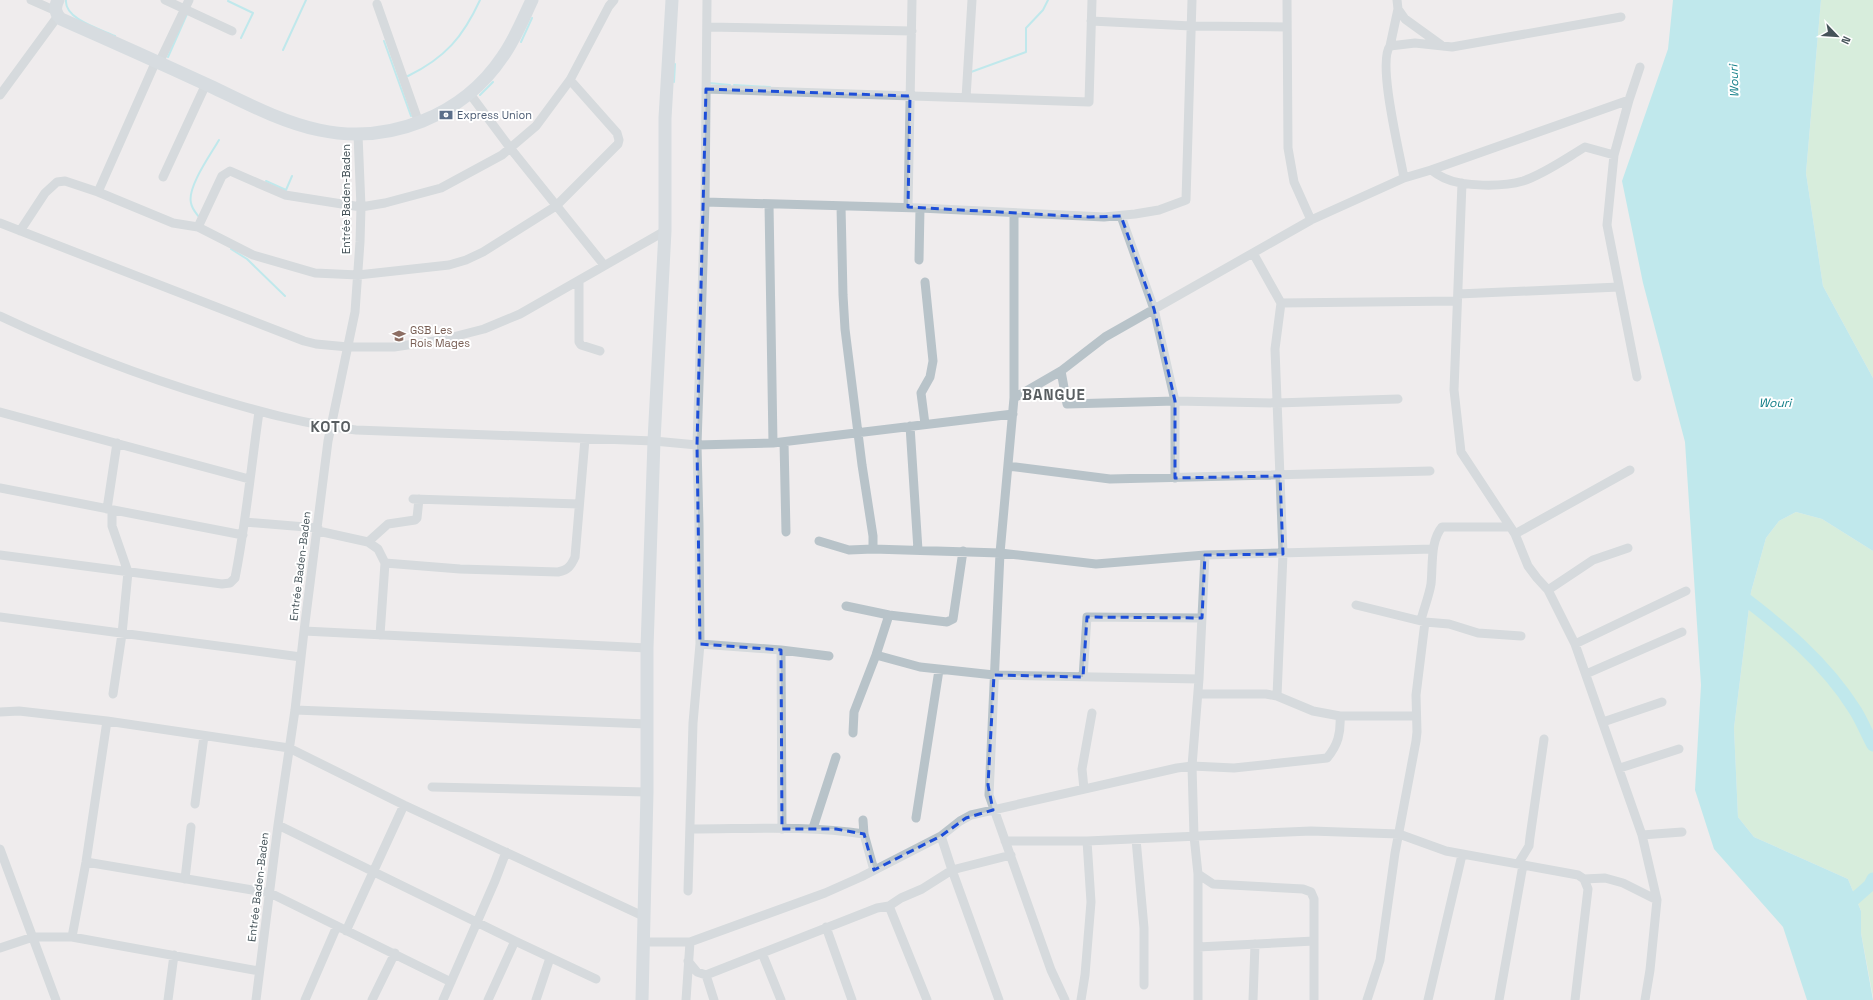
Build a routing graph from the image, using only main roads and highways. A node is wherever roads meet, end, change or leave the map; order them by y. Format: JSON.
{"nodes":[{"id":1,"x":532,"y":0,"type":"edge"},
{"id":2,"x":672,"y":0,"type":"edge"},
{"id":3,"x":57,"y":9,"type":"edge"},
{"id":4,"x":642,"y":1000,"type":"edge"}],
"edges":[{"from":1,"to":3,"type":"main road"},
{"from":2,"to":4,"type":"main road"}]}
